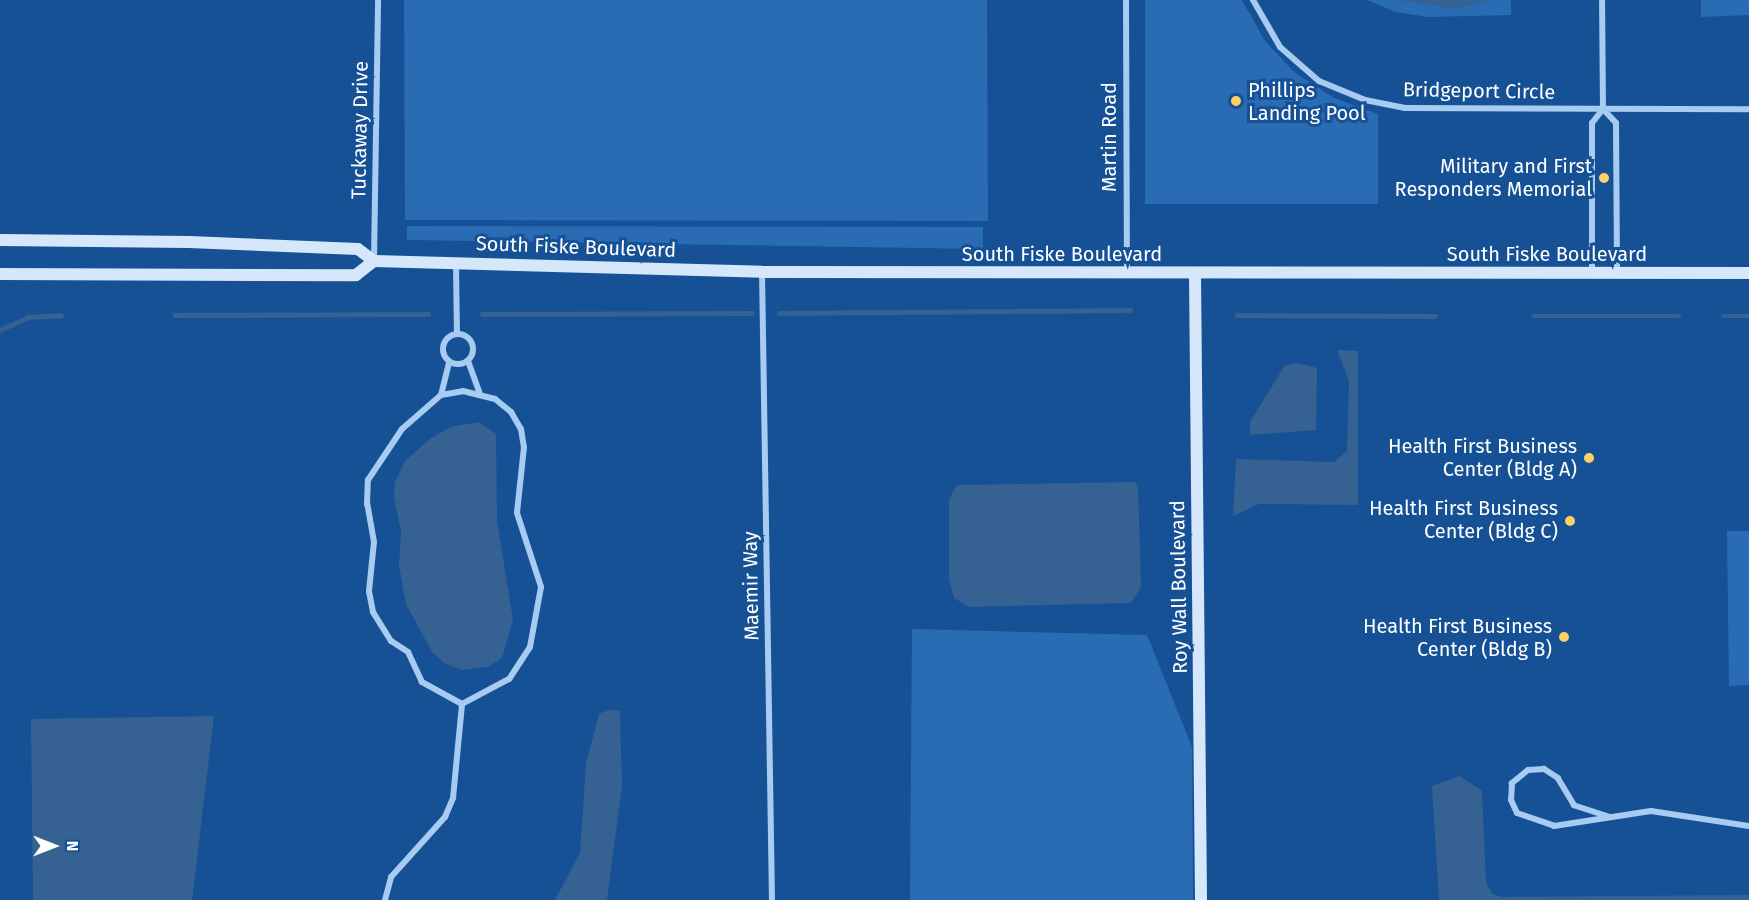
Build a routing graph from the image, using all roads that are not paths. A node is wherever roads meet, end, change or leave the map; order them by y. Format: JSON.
{"nodes":[{"id":1,"x":378,"y":0,"type":"edge"},
{"id":2,"x":1126,"y":0,"type":"edge"},
{"id":3,"x":1253,"y":0,"type":"edge"},
{"id":4,"x":1602,"y":0,"type":"edge"},
{"id":5,"x":1749,"y":109,"type":"edge"},
{"id":6,"x":1604,"y":110,"type":"junction"},
{"id":7,"x":0,"y":240,"type":"edge"},
{"id":8,"x":374,"y":261,"type":"junction"},
{"id":9,"x":456,"y":263,"type":"junction"},
{"id":10,"x":762,"y":272,"type":"junction"},
{"id":11,"x":1592,"y":273,"type":"junction"},
{"id":12,"x":1617,"y":273,"type":"junction"},
{"id":13,"x":1749,"y":273,"type":"edge"},
{"id":14,"x":0,"y":274,"type":"edge"},
{"id":15,"x":1195,"y":274,"type":"junction"},
{"id":16,"x":1127,"y":275,"type":"junction"},
{"id":17,"x":457,"y":334,"type":"junction"},
{"id":18,"x":468,"y":361,"type":"junction"},
{"id":19,"x":449,"y":362,"type":"junction"},
{"id":20,"x":479,"y":392,"type":"junction"},
{"id":21,"x":441,"y":395,"type":"junction"},
{"id":22,"x":462,"y":704,"type":"junction"},
{"id":23,"x":1610,"y":816,"type":"junction"},
{"id":24,"x":1749,"y":826,"type":"edge"},
{"id":25,"x":385,"y":900,"type":"edge"},
{"id":26,"x":772,"y":900,"type":"edge"},
{"id":27,"x":1201,"y":900,"type":"edge"}],
"edges":[{"from":1,"to":8,"type":"street","name":"Tuckaway Drive"},
{"from":2,"to":16,"type":"street","name":"Martin Road"},
{"from":3,"to":6,"type":"street","name":"Bridgeport Circle"},
{"from":4,"to":6,"type":"street"},
{"from":5,"to":6,"type":"street","name":"Bridgeport Circle"},
{"from":6,"to":11,"type":"street"},
{"from":6,"to":12,"type":"street"},
{"from":7,"to":8,"type":"main road","name":"South Fiske Boulevard"},
{"from":8,"to":9,"type":"main road","name":"South Fiske Boulevard"},
{"from":8,"to":14,"type":"main road"},
{"from":9,"to":10,"type":"main road","name":"South Fiske Boulevard"},
{"from":9,"to":17,"type":"street"},
{"from":10,"to":16,"type":"main road","name":"South Fiske Boulevard"},
{"from":10,"to":26,"type":"street","name":"Maemir Way"},
{"from":11,"to":12,"type":"main road","name":"South Fiske Boulevard"},
{"from":11,"to":15,"type":"main road","name":"South Fiske Boulevard"},
{"from":12,"to":13,"type":"main road","name":"South Fiske Boulevard"},
{"from":15,"to":16,"type":"main road","name":"South Fiske Boulevard"},
{"from":15,"to":27,"type":"main road","name":"Roy Wall Boulevard"},
{"from":17,"to":18,"type":"street"},
{"from":17,"to":19,"type":"street"},
{"from":18,"to":19,"type":"street"},
{"from":18,"to":20,"type":"street"},
{"from":19,"to":21,"type":"street"},
{"from":20,"to":21,"type":"street"},
{"from":20,"to":22,"type":"street"},
{"from":21,"to":22,"type":"street"},
{"from":22,"to":25,"type":"street"},
{"from":23,"to":23,"type":"street"},
{"from":23,"to":24,"type":"street"}]}
